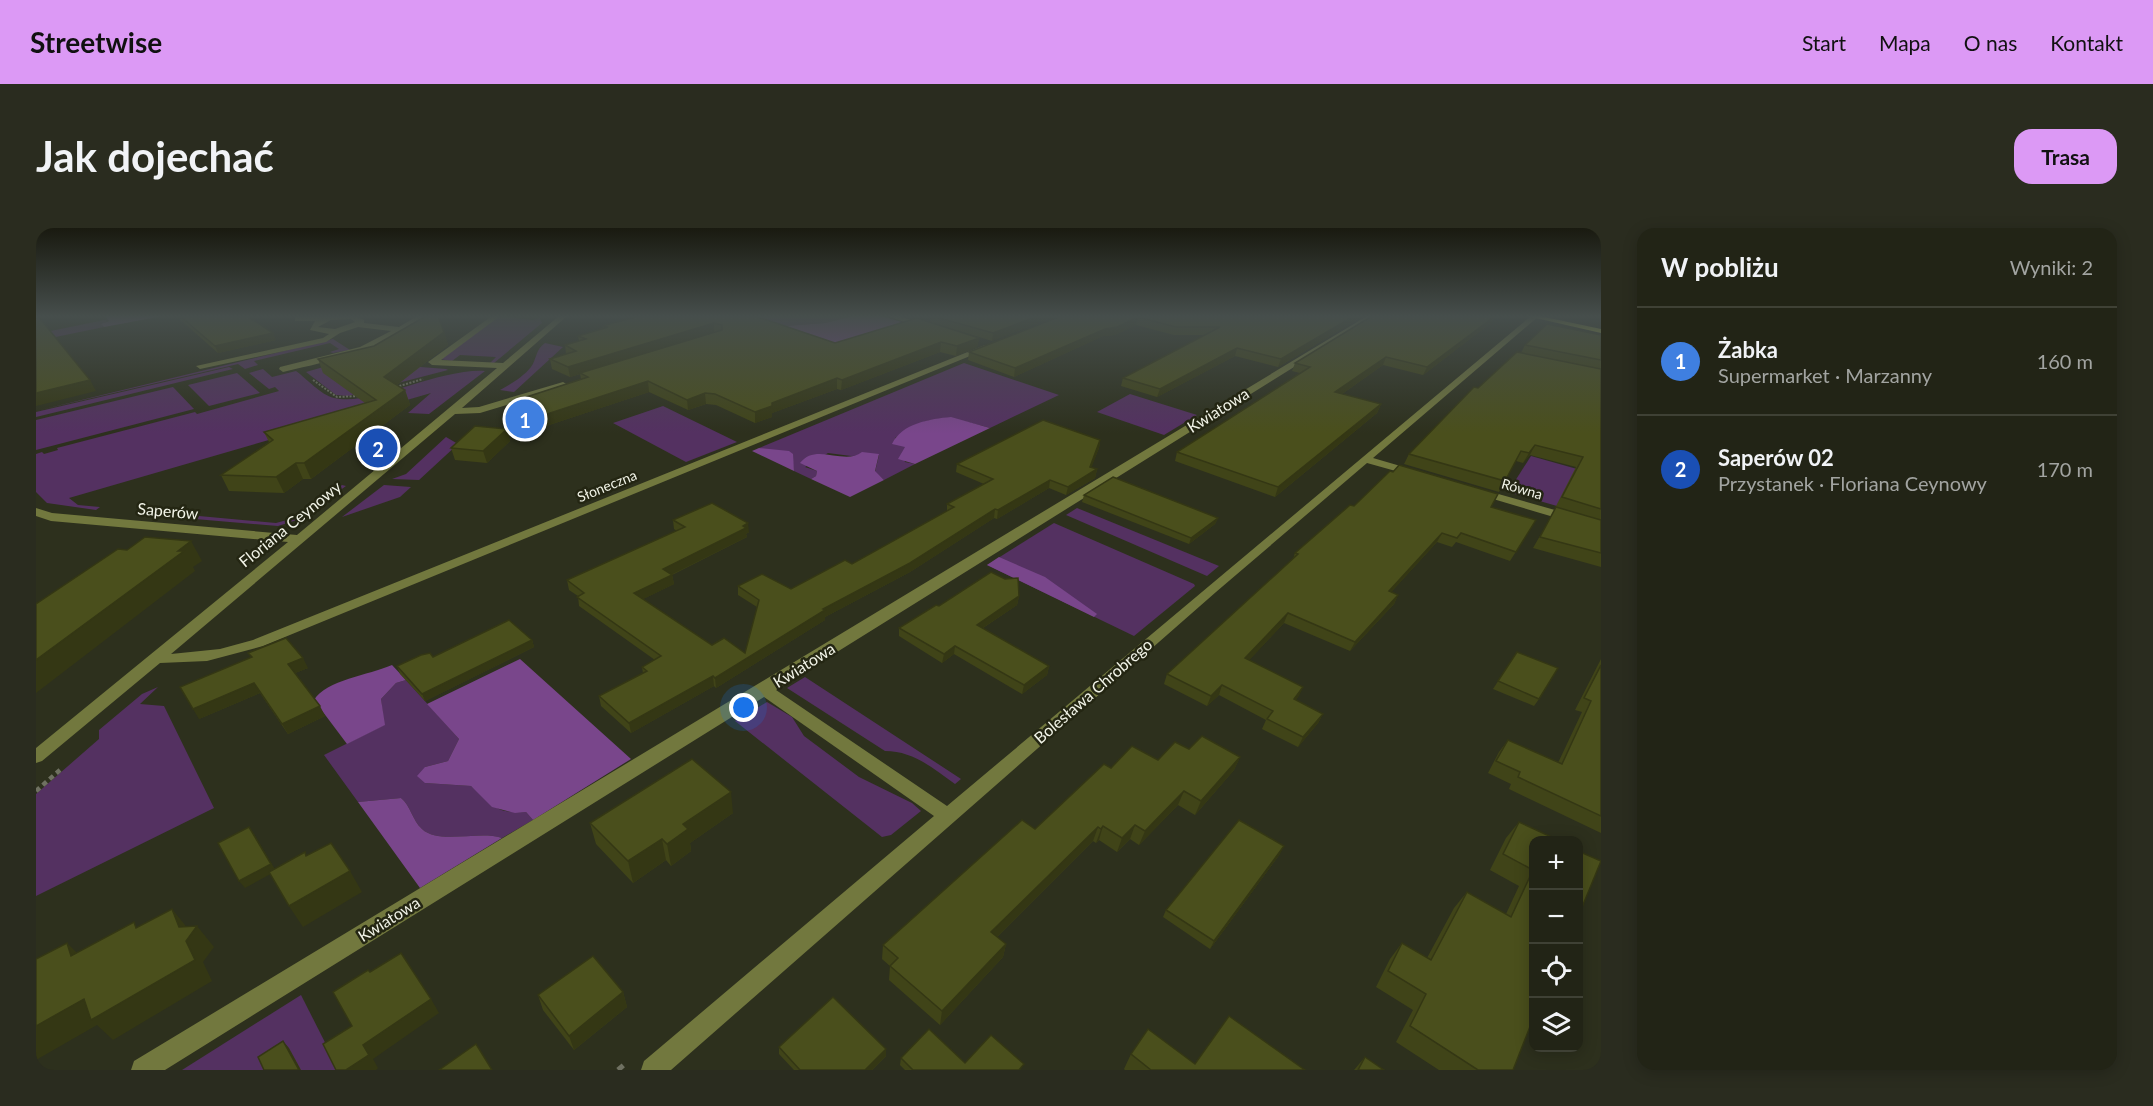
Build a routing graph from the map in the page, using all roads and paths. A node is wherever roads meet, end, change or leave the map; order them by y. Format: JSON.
{"nodes":[{"id":1,"x":252,"y":355,"type":"edge"},
{"id":2,"x":338,"y":355,"type":"edge"},
{"id":3,"x":441,"y":355,"type":"edge"},
{"id":4,"x":517,"y":355,"type":"edge"},
{"id":5,"x":968,"y":355,"type":"edge"},
{"id":6,"x":1308,"y":355,"type":"edge"},
{"id":7,"x":1496,"y":355,"type":"edge"},
{"id":8,"x":200,"y":366,"type":"dead end"},
{"id":9,"x":505,"y":366,"type":"junction"},
{"id":10,"x":283,"y":369,"type":"dead end"},
{"id":11,"x":430,"y":377,"type":"dead end"},
{"id":12,"x":310,"y":378,"type":"dead end"},
{"id":13,"x":576,"y":381,"type":"edge"},
{"id":14,"x":389,"y":389,"type":"edge"},
{"id":15,"x":368,"y":394,"type":"edge"},
{"id":16,"x":453,"y":411,"type":"junction"},
{"id":17,"x":1365,"y":459,"type":"junction"},
{"id":18,"x":1425,"y":476,"type":"edge"},
{"id":19,"x":1469,"y":489,"type":"edge"},
{"id":20,"x":36,"y":512,"type":"edge"},
{"id":21,"x":1601,"y":527,"type":"edge"},
{"id":22,"x":297,"y":539,"type":"junction"},
{"id":23,"x":154,"y":658,"type":"junction"},
{"id":24,"x":763,"y":689,"type":"junction"},
{"id":25,"x":36,"y":757,"type":"edge"},
{"id":26,"x":948,"y":816,"type":"junction"},
{"id":27,"x":143,"y":1070,"type":"edge"},
{"id":28,"x":653,"y":1070,"type":"edge"}],
"edges":[{"from":1,"to":8,"type":"street"},
{"from":2,"to":10,"type":"street"},
{"from":3,"to":9,"type":"street"},
{"from":4,"to":9,"type":"street","name":"Floriana Ceynowy"},
{"from":5,"to":23,"type":"street","name":"Słoneczna"},
{"from":6,"to":24,"type":"street","name":"Kwiatowa"},
{"from":7,"to":17,"type":"street","name":"Bolesława Chrobrego"},
{"from":9,"to":16,"type":"street","name":"Floriana Ceynowy"},
{"from":11,"to":14,"type":"path"},
{"from":12,"to":15,"type":"path"},
{"from":13,"to":16,"type":"street"},
{"from":16,"to":22,"type":"street","name":"Floriana Ceynowy"},
{"from":17,"to":18,"type":"street"},
{"from":17,"to":26,"type":"street","name":"Bolesława Chrobrego"},
{"from":19,"to":21,"type":"street","name":"Równa"},
{"from":20,"to":22,"type":"street","name":"Saperów"},
{"from":22,"to":23,"type":"street","name":"Floriana Ceynowy"},
{"from":23,"to":25,"type":"street","name":"Floriana Ceynowy"},
{"from":24,"to":26,"type":"street"},
{"from":24,"to":27,"type":"street","name":"Kwiatowa"},
{"from":26,"to":28,"type":"street","name":"Bolesława Chrobrego"}]}
